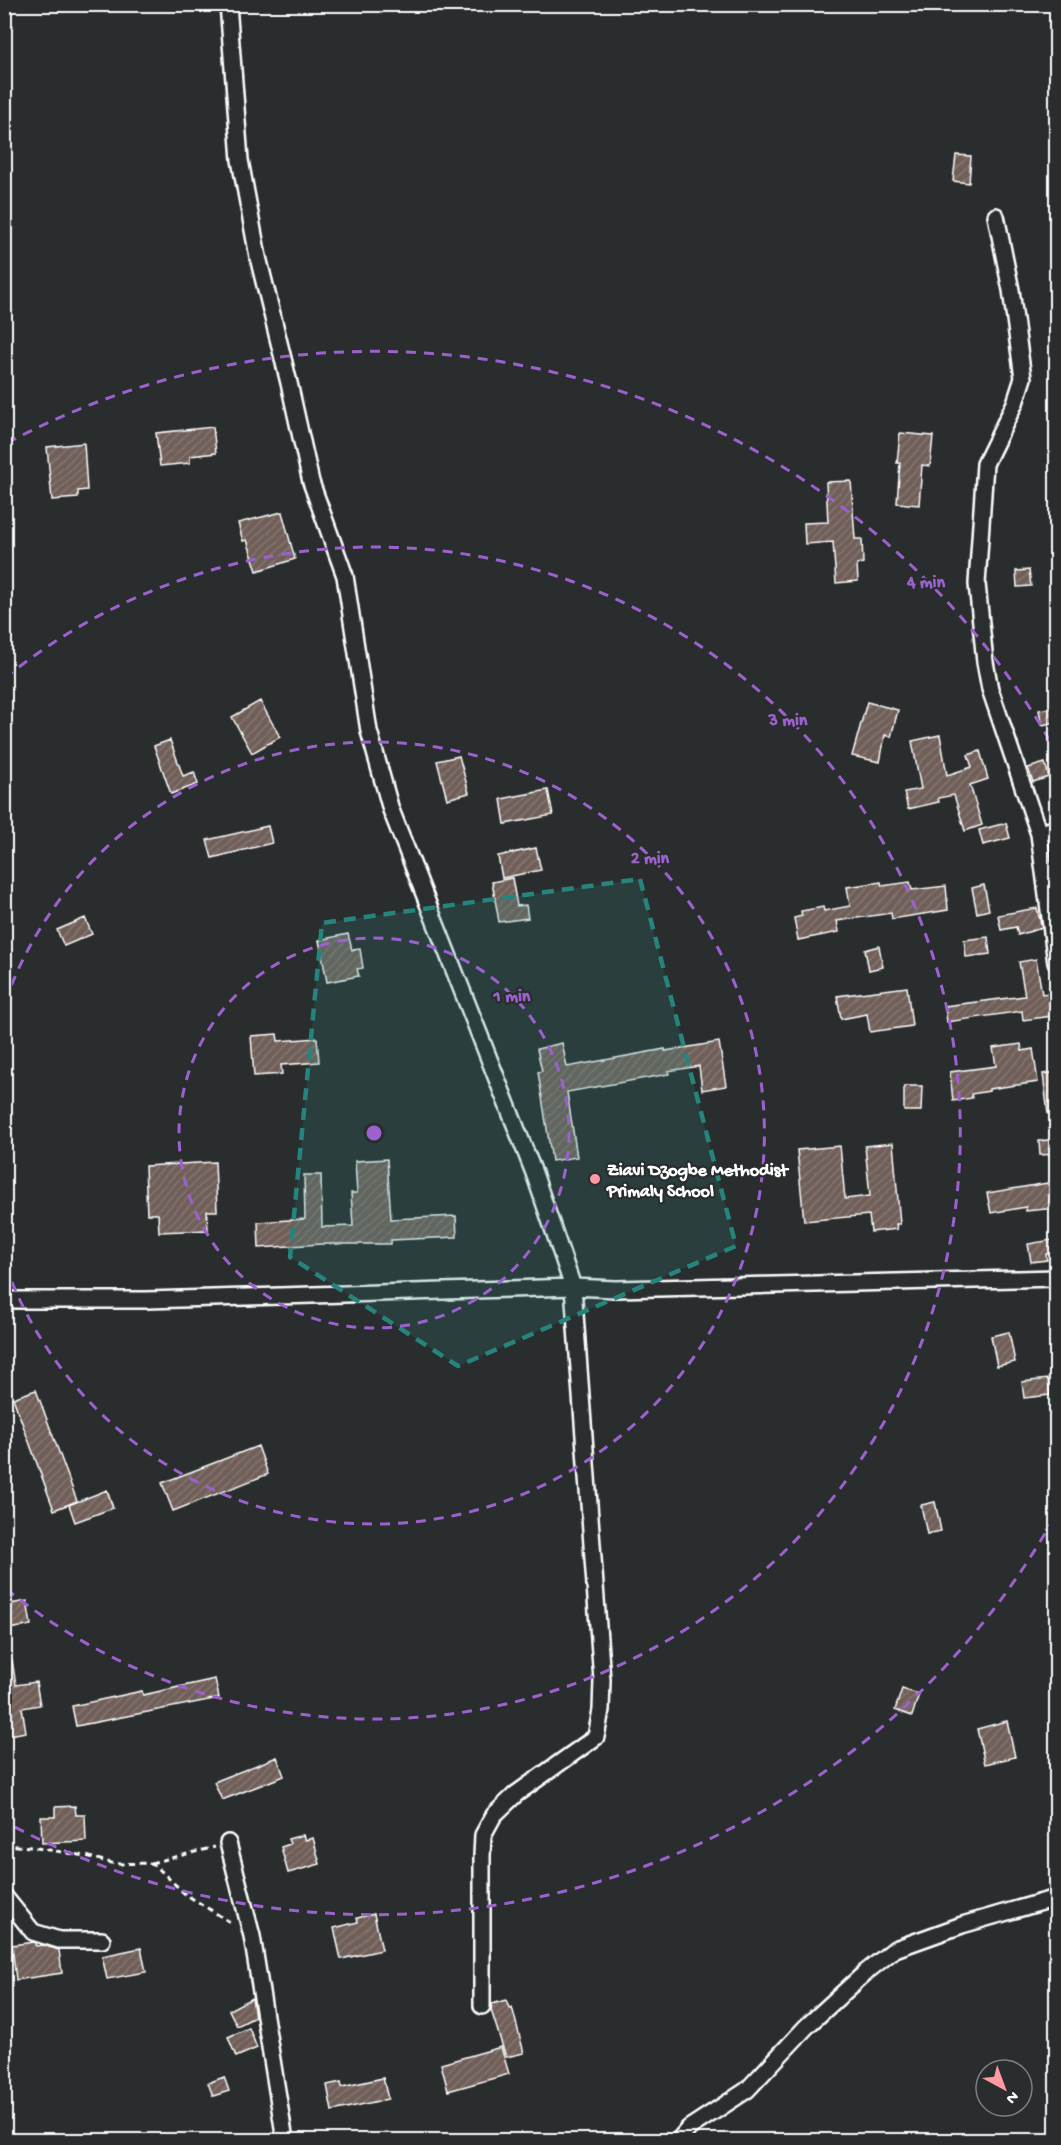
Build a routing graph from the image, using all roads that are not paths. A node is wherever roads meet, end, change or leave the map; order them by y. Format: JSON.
{"nodes":[{"id":1,"x":228,"y":4,"type":"edge"},
{"id":2,"x":996,"y":216,"type":"dead end"},
{"id":3,"x":1056,"y":828,"type":"edge"},
{"id":4,"x":1039,"y":834,"type":"junction"},
{"id":5,"x":1056,"y":963,"type":"edge"},
{"id":6,"x":1056,"y":1278,"type":"edge"},
{"id":7,"x":573,"y":1287,"type":"junction"},
{"id":8,"x":4,"y":1300,"type":"edge"},
{"id":9,"x":228,"y":1843,"type":"road end"},
{"id":10,"x":4,"y":1896,"type":"edge"},
{"id":11,"x":1056,"y":1898,"type":"edge"},
{"id":12,"x":102,"y":1940,"type":"dead end"},
{"id":13,"x":482,"y":2007,"type":"dead end"},
{"id":14,"x":285,"y":2140,"type":"edge"},
{"id":15,"x":679,"y":2140,"type":"edge"}],
"edges":[{"from":1,"to":7,"type":"street"},
{"from":2,"to":4,"type":"street"},
{"from":3,"to":4,"type":"street"},
{"from":4,"to":5,"type":"street"},
{"from":6,"to":7,"type":"street"},
{"from":7,"to":8,"type":"street"},
{"from":7,"to":13,"type":"street"},
{"from":9,"to":14,"type":"street"},
{"from":10,"to":12,"type":"street"},
{"from":11,"to":15,"type":"street"}]}
